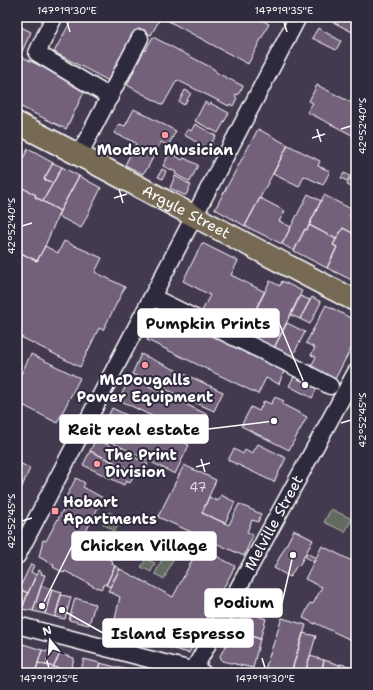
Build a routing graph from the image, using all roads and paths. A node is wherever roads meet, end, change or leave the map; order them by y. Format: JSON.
{"nodes":[{"id":1,"x":54,"y":17,"type":"edge"},
{"id":2,"x":298,"y":17,"type":"edge"},
{"id":3,"x":140,"y":38,"type":"dead end"},
{"id":4,"x":110,"y":97,"type":"junction"},
{"id":5,"x":17,"y":124,"type":"edge"},
{"id":6,"x":79,"y":155,"type":"junction"},
{"id":7,"x":194,"y":216,"type":"junction"},
{"id":8,"x":152,"y":297,"type":"junction"},
{"id":9,"x":356,"y":301,"type":"edge"},
{"id":10,"x":356,"y":372,"type":"edge"},
{"id":11,"x":330,"y":386,"type":"dead end"},
{"id":12,"x":17,"y":556,"type":"edge"},
{"id":13,"x":17,"y":626,"type":"edge"},
{"id":14,"x":197,"y":672,"type":"edge"}],
"edges":[{"from":1,"to":4,"type":"street"},
{"from":2,"to":7,"type":"street"},
{"from":3,"to":4,"type":"street"},
{"from":4,"to":6,"type":"street"},
{"from":5,"to":6,"type":"main road","name":"Argyle Street"},
{"from":6,"to":7,"type":"main road","name":"Argyle Street"},
{"from":7,"to":8,"type":"street"},
{"from":7,"to":9,"type":"main road","name":"Argyle Street"},
{"from":8,"to":11,"type":"street"},
{"from":8,"to":12,"type":"street"},
{"from":10,"to":14,"type":"street","name":"Melville Street"},
{"from":13,"to":14,"type":"street"}]}
